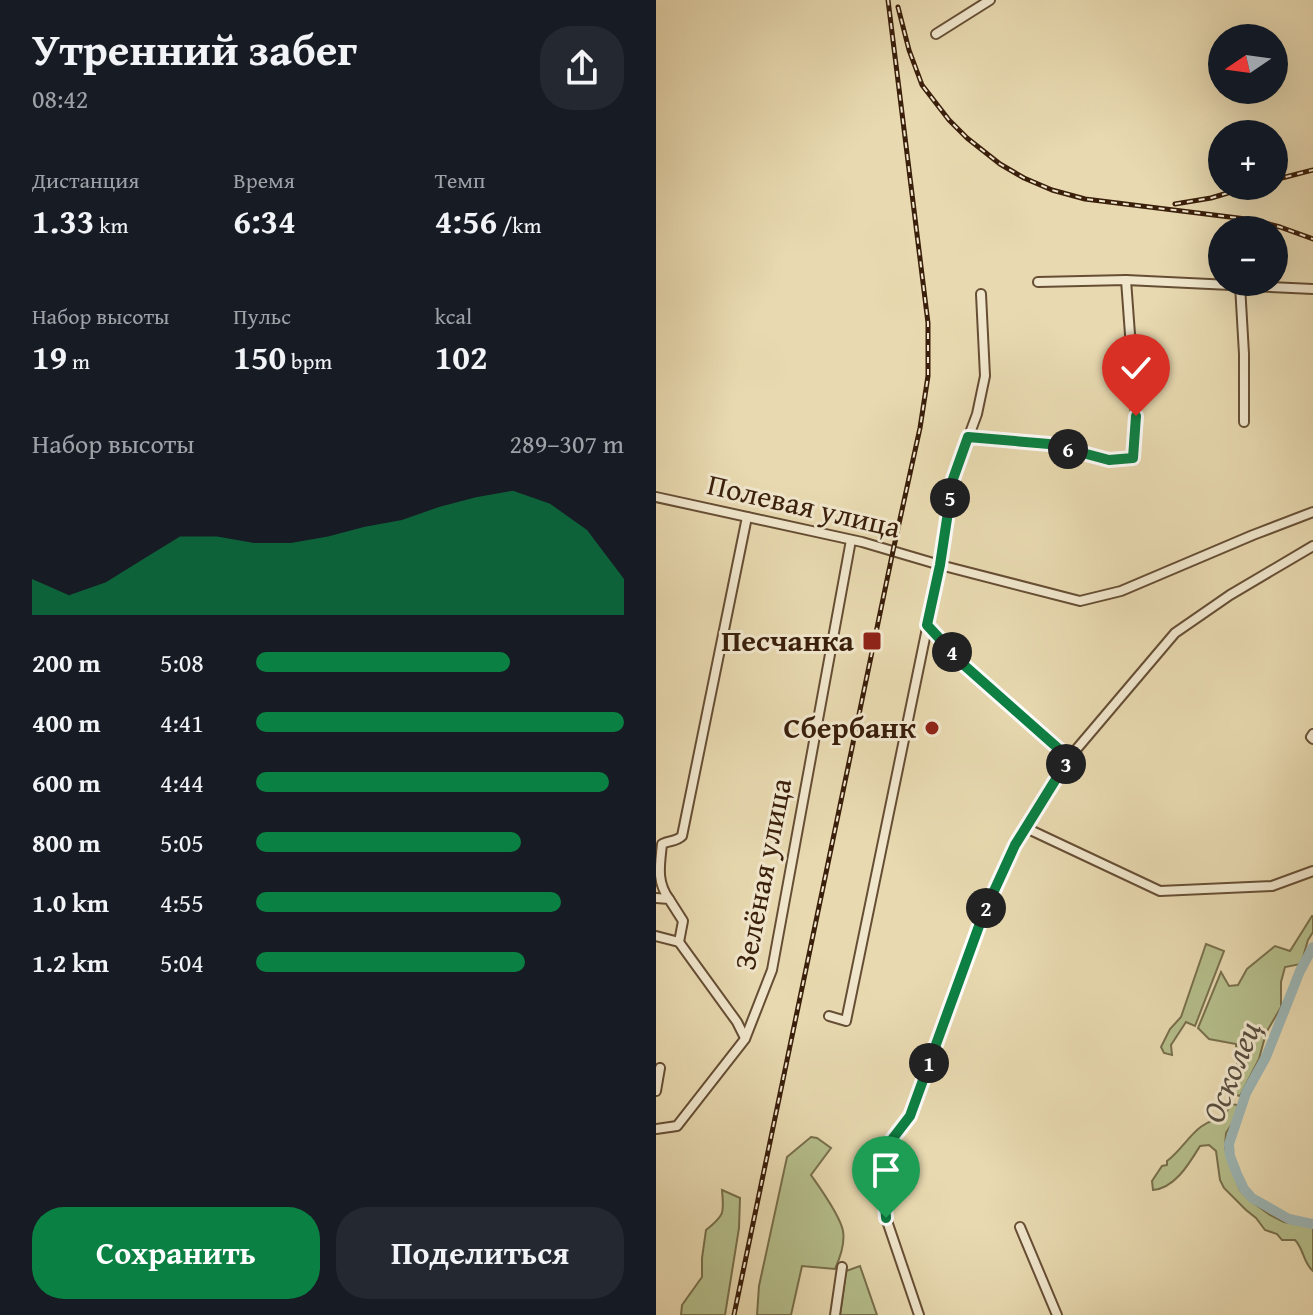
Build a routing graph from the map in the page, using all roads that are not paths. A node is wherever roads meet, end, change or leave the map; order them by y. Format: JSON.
{"nodes":[{"id":1,"x":990,"y":0,"type":"edge"},
{"id":2,"x":936,"y":34,"type":"dead end"},
{"id":3,"x":1126,"y":280,"type":"junction"},
{"id":4,"x":1038,"y":282,"type":"dead end"},
{"id":5,"x":1208,"y":284,"type":"edge"},
{"id":6,"x":1288,"y":288,"type":"edge"},
{"id":7,"x":1313,"y":289,"type":"edge"},
{"id":8,"x":981,"y":294,"type":"dead end"},
{"id":9,"x":1241,"y":296,"type":"edge"},
{"id":10,"x":1244,"y":422,"type":"dead end"},
{"id":11,"x":968,"y":437,"type":"junction"},
{"id":12,"x":656,"y":497,"type":"edge"},
{"id":13,"x":1313,"y":512,"type":"edge"},
{"id":14,"x":747,"y":517,"type":"junction"},
{"id":15,"x":851,"y":540,"type":"junction"},
{"id":16,"x":1313,"y":546,"type":"edge"},
{"id":17,"x":940,"y":565,"type":"junction"},
{"id":18,"x":927,"y":625,"type":"junction"},
{"id":19,"x":1069,"y":758,"type":"junction"},
{"id":20,"x":1026,"y":828,"type":"junction"},
{"id":21,"x":1313,"y":871,"type":"edge"},
{"id":22,"x":656,"y":898,"type":"edge"},
{"id":23,"x":669,"y":899,"type":"junction"},
{"id":24,"x":656,"y":936,"type":"edge"},
{"id":25,"x":679,"y":942,"type":"junction"},
{"id":26,"x":829,"y":1016,"type":"dead end"},
{"id":27,"x":737,"y":1022,"type":"junction"},
{"id":28,"x":750,"y":1025,"type":"junction"},
{"id":29,"x":745,"y":1039,"type":"junction"},
{"id":30,"x":660,"y":1068,"type":"dead end"},
{"id":31,"x":656,"y":1091,"type":"edge"},
{"id":32,"x":656,"y":1129,"type":"edge"},
{"id":33,"x":1020,"y":1227,"type":"dead end"},
{"id":34,"x":842,"y":1267,"type":"dead end"},
{"id":35,"x":835,"y":1315,"type":"edge"},
{"id":36,"x":919,"y":1315,"type":"edge"},
{"id":37,"x":1057,"y":1315,"type":"edge"}],
"edges":[{"from":1,"to":2,"type":"street"},
{"from":3,"to":4,"type":"street"},
{"from":3,"to":5,"type":"street"},
{"from":3,"to":11,"type":"street"},
{"from":6,"to":7,"type":"street"},
{"from":8,"to":11,"type":"street"},
{"from":9,"to":10,"type":"street"},
{"from":11,"to":17,"type":"street"},
{"from":12,"to":14,"type":"street","name":"Полевая улица"},
{"from":13,"to":17,"type":"street","name":"Полевая улица"},
{"from":14,"to":15,"type":"street","name":"Полевая улица"},
{"from":14,"to":23,"type":"street"},
{"from":15,"to":17,"type":"street","name":"Полевая улица"},
{"from":15,"to":28,"type":"street","name":"Зелёная улица"},
{"from":16,"to":19,"type":"street"},
{"from":17,"to":18,"type":"street"},
{"from":18,"to":19,"type":"street"},
{"from":18,"to":26,"type":"street"},
{"from":19,"to":20,"type":"street"},
{"from":20,"to":21,"type":"street"},
{"from":20,"to":36,"type":"street"},
{"from":22,"to":23,"type":"street"},
{"from":23,"to":25,"type":"street"},
{"from":24,"to":25,"type":"street"},
{"from":25,"to":27,"type":"street"},
{"from":27,"to":28,"type":"street"},
{"from":27,"to":29,"type":"street"},
{"from":28,"to":29,"type":"street","name":"Зелёная улица"},
{"from":29,"to":32,"type":"street","name":"Зелёная улица"},
{"from":30,"to":31,"type":"street"},
{"from":33,"to":37,"type":"street"},
{"from":34,"to":35,"type":"street"}]}
